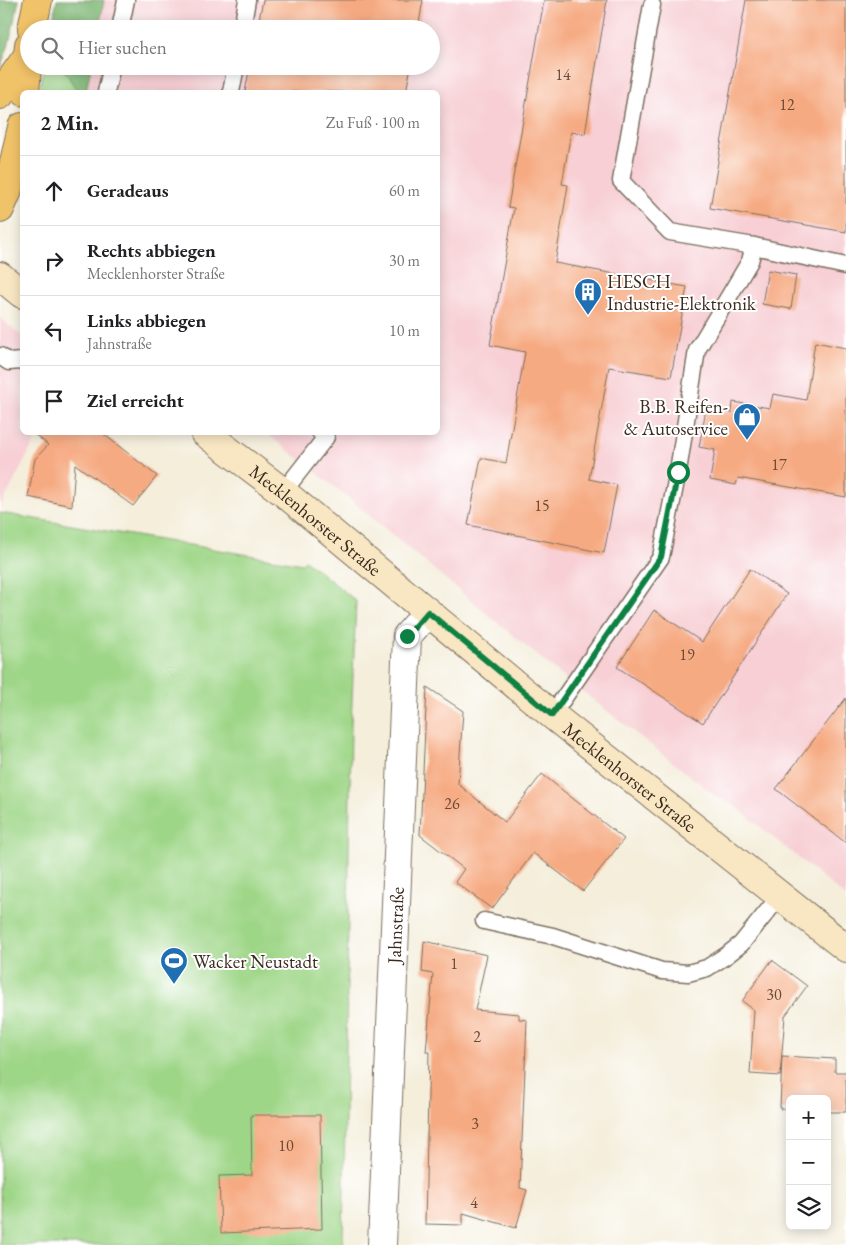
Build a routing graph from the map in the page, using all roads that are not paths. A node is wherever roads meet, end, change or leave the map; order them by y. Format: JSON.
{"nodes":[{"id":1,"x":38,"y":0,"type":"edge"},
{"id":2,"x":126,"y":0,"type":"edge"},
{"id":3,"x":247,"y":0,"type":"edge"},
{"id":4,"x":652,"y":5,"type":"dead end"},
{"id":5,"x":34,"y":20,"type":"edge"},
{"id":6,"x":122,"y":20,"type":"edge"},
{"id":7,"x":244,"y":20,"type":"edge"},
{"id":8,"x":20,"y":63,"type":"edge"},
{"id":9,"x":26,"y":75,"type":"edge"},
{"id":10,"x":110,"y":75,"type":"edge"},
{"id":11,"x":234,"y":75,"type":"edge"},
{"id":12,"x":25,"y":90,"type":"edge"},
{"id":13,"x":106,"y":90,"type":"edge"},
{"id":14,"x":231,"y":90,"type":"edge"},
{"id":15,"x":0,"y":95,"type":"edge"},
{"id":16,"x":20,"y":136,"type":"edge"},
{"id":17,"x":0,"y":209,"type":"edge"},
{"id":18,"x":754,"y":246,"type":"junction"},
{"id":19,"x":846,"y":266,"type":"edge"},
{"id":20,"x":0,"y":276,"type":"edge"},
{"id":21,"x":20,"y":292,"type":"edge"},
{"id":22,"x":0,"y":356,"type":"edge"},
{"id":23,"x":20,"y":361,"type":"edge"},
{"id":24,"x":208,"y":435,"type":"edge"},
{"id":25,"x":323,"y":435,"type":"edge"},
{"id":26,"x":283,"y":492,"type":"junction"},
{"id":27,"x":428,"y":612,"type":"junction"},
{"id":28,"x":552,"y":715,"type":"junction"},
{"id":29,"x":780,"y":896,"type":"junction"},
{"id":30,"x":484,"y":920,"type":"dead end"},
{"id":31,"x":846,"y":948,"type":"edge"},
{"id":32,"x":382,"y":1245,"type":"edge"}],
"edges":[{"from":1,"to":5,"type":"highway"},
{"from":2,"to":6,"type":"lane"},
{"from":3,"to":7,"type":"lane"},
{"from":4,"to":18,"type":"lane"},
{"from":8,"to":15,"type":"highway"},
{"from":9,"to":12,"type":"highway"},
{"from":10,"to":13,"type":"lane"},
{"from":11,"to":14,"type":"lane"},
{"from":16,"to":17,"type":"highway"},
{"from":18,"to":19,"type":"lane"},
{"from":18,"to":28,"type":"lane"},
{"from":20,"to":21,"type":"main road"},
{"from":22,"to":23,"type":"lane"},
{"from":24,"to":26,"type":"main road","name":"Mecklenhorster Straße"},
{"from":25,"to":26,"type":"lane"},
{"from":26,"to":27,"type":"main road","name":"Mecklenhorster Straße"},
{"from":27,"to":28,"type":"main road","name":"Mecklenhorster Straße"},
{"from":27,"to":32,"type":"street","name":"Jahnstraße"},
{"from":28,"to":29,"type":"main road","name":"Mecklenhorster Straße"},
{"from":29,"to":30,"type":"lane"},
{"from":29,"to":31,"type":"main road","name":"Mecklenhorster Straße"}]}
